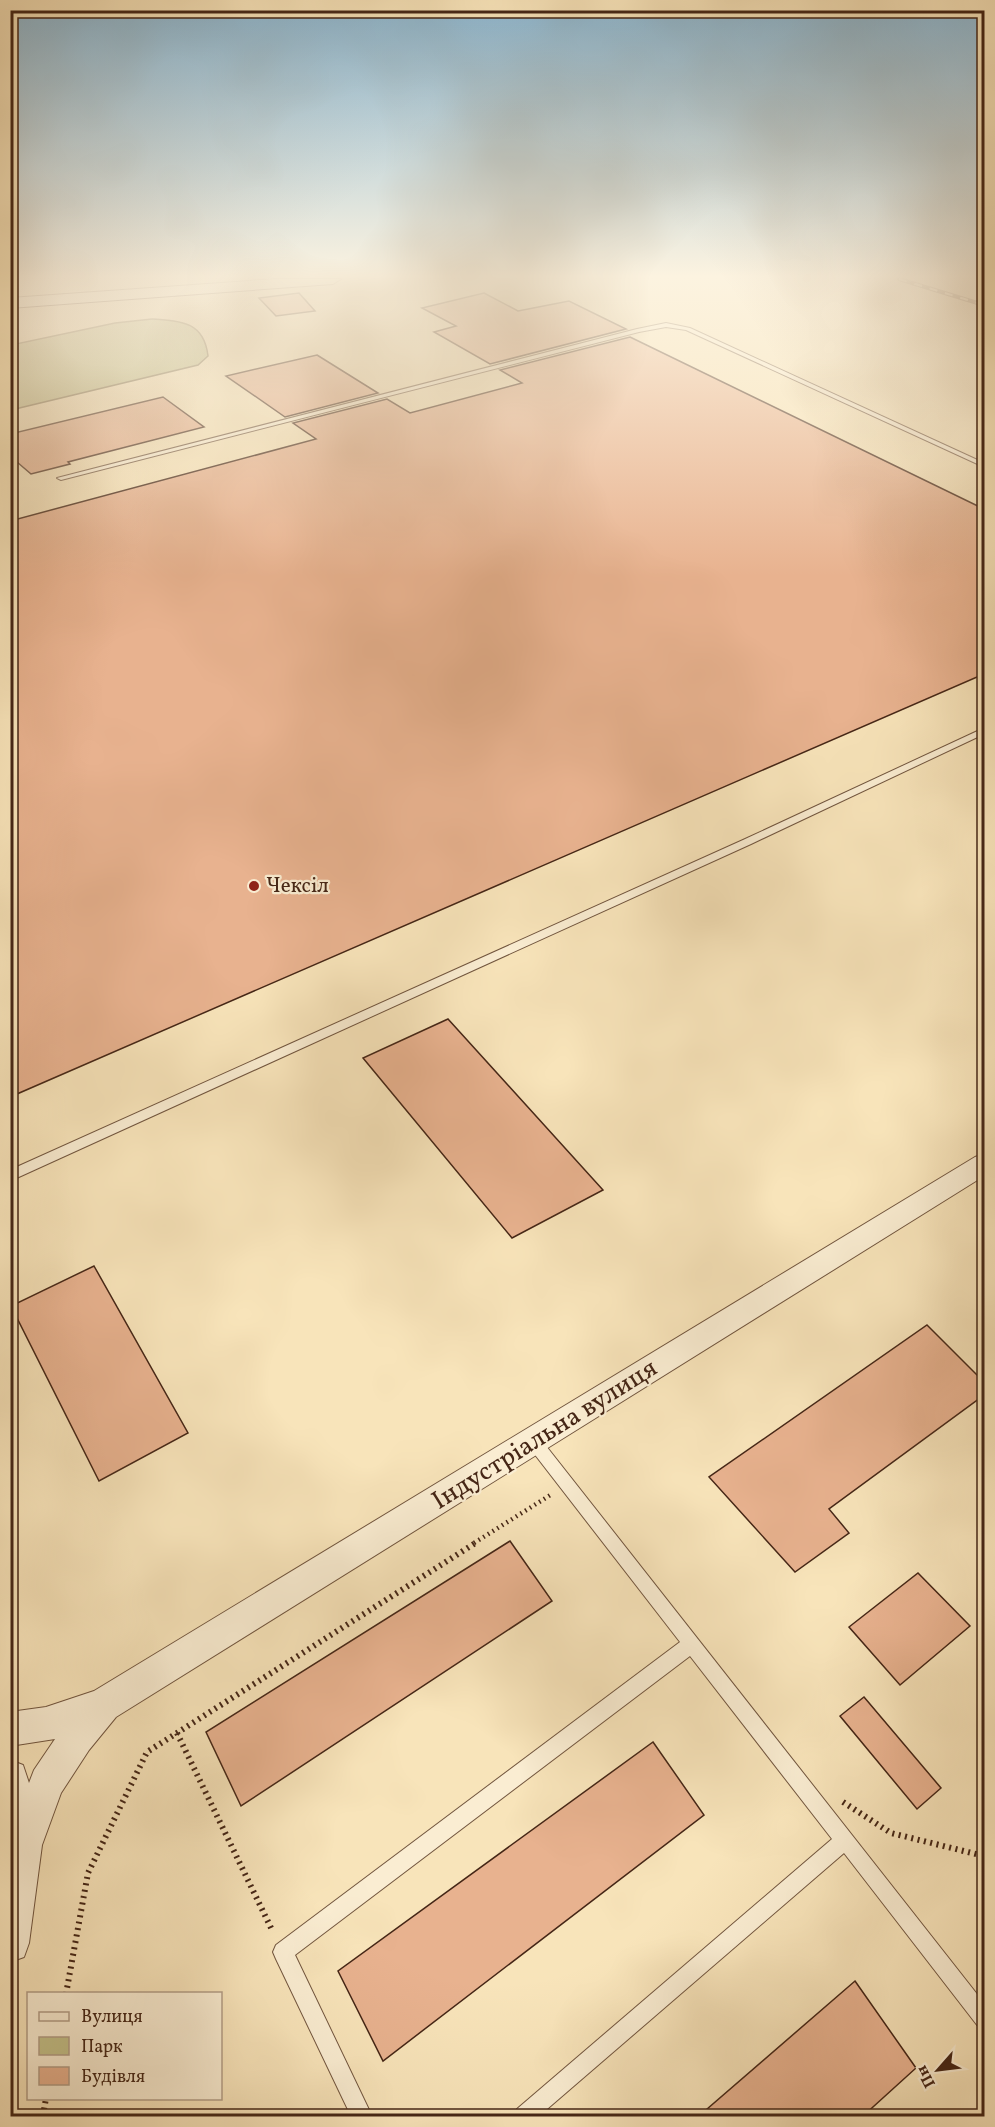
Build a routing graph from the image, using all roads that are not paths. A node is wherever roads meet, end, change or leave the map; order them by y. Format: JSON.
{"nodes":[{"id":1,"x":450,"y":378,"type":"edge"},
{"id":2,"x":795,"y":378,"type":"edge"},
{"id":3,"x":984,"y":465,"type":"edge"},
{"id":4,"x":61,"y":478,"type":"dead end"},
{"id":5,"x":984,"y":731,"type":"edge"},
{"id":6,"x":984,"y":1164,"type":"edge"},
{"id":7,"x":10,"y":1176,"type":"edge"},
{"id":8,"x":534,"y":1442,"type":"junction"},
{"id":9,"x":692,"y":1644,"type":"junction"},
{"id":10,"x":104,"y":1705,"type":"junction"},
{"id":11,"x":10,"y":1729,"type":"edge"},
{"id":12,"x":10,"y":1778,"type":"edge"},
{"id":13,"x":845,"y":1840,"type":"junction"},
{"id":14,"x":24,"y":1846,"type":"junction"},
{"id":15,"x":10,"y":1943,"type":"edge"},
{"id":16,"x":984,"y":2018,"type":"edge"},
{"id":17,"x":362,"y":2116,"type":"edge"},
{"id":18,"x":524,"y":2116,"type":"edge"}],
"edges":[{"from":1,"to":4,"type":"lane"},
{"from":2,"to":3,"type":"lane"},
{"from":5,"to":7,"type":"lane"},
{"from":6,"to":8,"type":"street","name":"Індустріальна вулиця"},
{"from":8,"to":9,"type":"lane"},
{"from":8,"to":10,"type":"street","name":"Індустріальна вулиця"},
{"from":9,"to":13,"type":"lane"},
{"from":9,"to":17,"type":"lane"},
{"from":10,"to":11,"type":"street","name":"Індустріальна вулиця"},
{"from":10,"to":14,"type":"street","name":"Індустріальна вулиця"},
{"from":12,"to":14,"type":"street"},
{"from":13,"to":16,"type":"lane"},
{"from":13,"to":18,"type":"lane"},
{"from":14,"to":15,"type":"street"}]}
